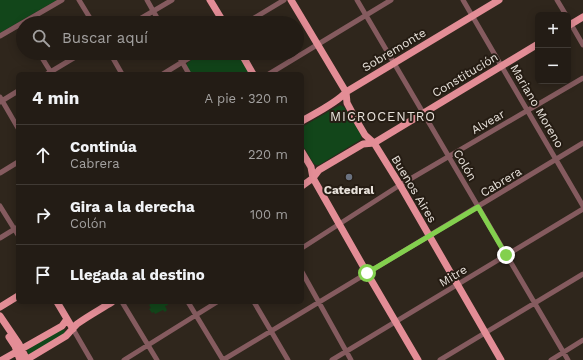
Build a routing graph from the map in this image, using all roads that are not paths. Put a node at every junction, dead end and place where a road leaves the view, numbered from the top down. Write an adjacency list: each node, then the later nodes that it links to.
1 (62, 0): 16 (street)
2 (79, 0): 17 (street)
3 (147, 0): 13 (street)
4 (172, 0): 13 (street)
5 (210, 0): 20 (main road)
6 (284, 0): 21 (street)
7 (291, 0): 22 (main road, Buenos Aires)
8 (357, 0): 15 (street, Colón)
9 (391, 0): 15 (street)
10 (463, 0): 23 (street, Mariano Moreno)
11 (499, 0): 23 (main road, Sobremonte)
12 (557, 0): 14 (street)
13 (153, 11): 18 (street); 19 (street)
14 (564, 12)
15 (366, 15): 30 (street); 41 (street, Colón)
16 (36, 16)
17 (89, 16)
18 (145, 16)
19 (156, 16)
20 (220, 16)
21 (258, 16)
22 (300, 16)
23 (473, 16): 41 (main road, Sobremonte); 42 (street, Mariano Moreno)
24 (583, 17): 26 (main road)
25 (304, 22): 30 (main road, Buenos Aires)
26 (571, 22)
27 (571, 26): 31 (street)
28 (16, 28): 29 (street)
29 (0, 36)
30 (317, 45): 33 (street); 52 (main road, Buenos Aires)
31 (583, 45)
32 (535, 46): 42 (main road, Constitución)
33 (304, 53)
34 (43, 60): 43 (street)
35 (71, 60): 44 (street)
36 (114, 60): 45 (street)
37 (186, 60): 40 (street)
38 (245, 60): 48 (main road)
39 (292, 60): 49 (street)
40 (183, 62): 46 (street); 47 (street)
41 (394, 63): 52 (main road, Sobremonte); 55 (street, Colón)
42 (502, 65): 54 (street, Mariano Moreno); 55 (main road, Constitución)
43 (49, 72)
44 (52, 72)
45 (121, 72)
46 (166, 72)
47 (188, 72)
48 (252, 72)
49 (272, 72)
50 (583, 78): 54 (street, Alvear)
51 (16, 92): 53 (street)
52 (346, 92): 56 (main road, Sobremonte); 58 (main road, Buenos Aires)
53 (1, 100): 57 (street)
54 (528, 110): 61 (street, Alvear); 62 (street, Mariano Moreno)
55 (423, 113): 58 (main road, Constitución); 61 (street, Colón)
56 (304, 120)
57 (16, 125)
58 (374, 143): 65 (main road, Constitución); 67 (main road, Buenos Aires)
59 (583, 144): 62 (street, Cabrera)
60 (304, 155): 65 (main road)
61 (449, 157): 67 (street, Alvear); 70 (street, Colón)
62 (556, 160): 69 (street, Mariano Moreno); 70 (street, Cabrera)
63 (16, 163): 64 (street)
64 (0, 173)
65 (313, 178): 66 (main road, Constitución); 72 (main road)
66 (304, 185)
67 (400, 185): 72 (street, Alvear); 74 (main road, Buenos Aires)
68 (0, 206): 73 (street)
69 (583, 206)
70 (478, 207): 74 (street, Cabrera); 77 (street, Colón)
71 (583, 209): 77 (street, Mitre)
72 (340, 224): 76 (street, Alvear); 78 (main road)
73 (16, 228): 75 (street)
74 (430, 236): 78 (street, Cabrera); 81 (main road, Buenos Aires)
75 (0, 238)
76 (304, 247)
77 (506, 255): 81 (street, Mitre); 84 (street, Colón)
78 (367, 273): 83 (street, Cabrera); 95 (main road)
79 (583, 274): 84 (street)
80 (304, 276): 83 (street)
81 (458, 285): 95 (street, Mitre); 99 (main road, Buenos Aires)
82 (16, 297): 91 (main road)
83 (318, 302): 98 (street, Cabrera); 103 (street)
84 (534, 303): 99 (street); 104 (street, Colón)
85 (58, 304): 94 (main road)
86 (109, 304): 97 (main road)
87 (123, 304): 101 (street)
88 (189, 304): 92 (street)
89 (214, 304): 92 (street)
90 (255, 304): 98 (street)
91 (0, 307)
92 (196, 315): 101 (street); 111 (street)
93 (0, 316): 102 (main road)
94 (67, 319): 97 (main road); 102 (main road)
95 (396, 322): 103 (street, Mitre); 115 (main road)
96 (0, 324): 102 (main road)
97 (73, 329): 107 (main road); 108 (street)
98 (271, 330): 111 (street, Cabrera); 112 (street)
99 (486, 333): 116 (street); 117 (main road, Buenos Aires)
100 (583, 340): 104 (street)
101 (148, 345): 109 (street); 110 (street)
102 (20, 350): 105 (main road); 106 (main road); 107 (main road)
103 (346, 351): 113 (street, Mitre); 114 (street)
104 (564, 352): 118 (street); 119 (street, Colón)
105 (2, 360)
106 (20, 360)
107 (26, 360)
108 (91, 360)
109 (124, 360)
110 (157, 360)
111 (222, 360)
112 (288, 360)
113 (332, 360)
114 (351, 360)
115 (418, 360)
116 (440, 360)
117 (501, 360)
118 (551, 360)
119 (568, 360)

